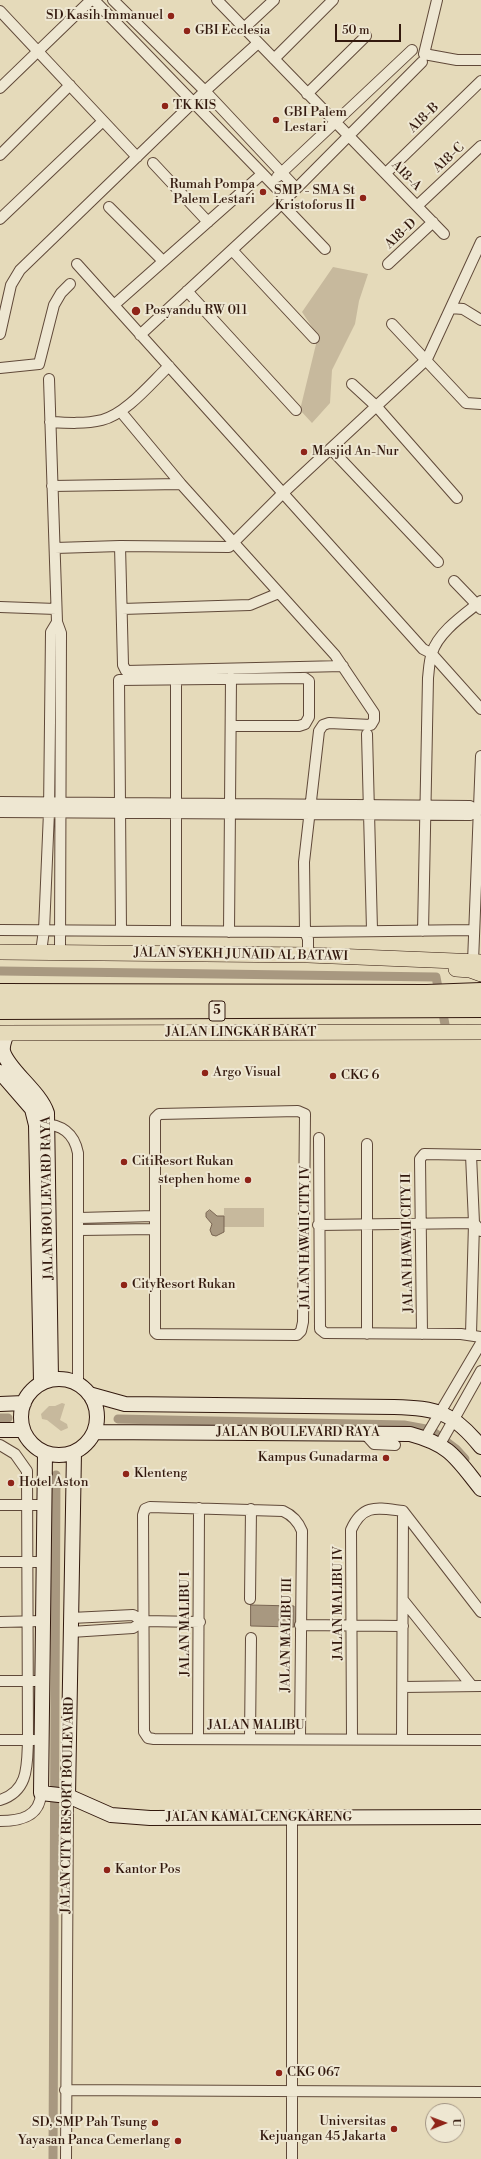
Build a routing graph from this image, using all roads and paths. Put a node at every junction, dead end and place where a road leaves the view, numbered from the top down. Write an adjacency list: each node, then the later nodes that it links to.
1 (93, 0): 12 (street); 21 (street)
2 (113, 0): 19 (street)
3 (217, 0): 8 (street, A18-A)
4 (274, 0): 8 (street)
5 (333, 0): 13 (street)
6 (437, 0): 14 (street)
7 (1, 14): 12 (street)
8 (244, 28): 10 (street, A18-A)
9 (366, 36): 20 (street)
10 (258, 43): 13 (street, A18-A); 19 (street)
11 (412, 50): 23 (street)
12 (38, 52): 17 (street); 18 (street)
13 (274, 59): 20 (street, A18-A)
14 (481, 60)
15 (422, 62): 24 (street)
16 (481, 81): 30 (street, A18-B)
17 (70, 86): 22 (street); 26 (street)
18 (0, 88)
19 (205, 91): 21 (street); 29 (street)
20 (307, 94): 23 (street, A18-A)
21 (194, 102): 27 (street); 31 (street)
22 (103, 121): 27 (street); 37 (street)
23 (336, 124): 24 (street, A18-A); 29 (street)
24 (349, 137): 30 (street, A18-A); 33 (street)
25 (481, 146): 35 (street, A18-C)
26 (0, 155)
27 (137, 157): 53 (street)
28 (153, 163): 38 (street)
29 (282, 173): 32 (street); 33 (street)
30 (386, 173): 35 (street, A18-A)
31 (262, 174): 32 (street); 38 (street)
32 (271, 183): 34 (street)
33 (296, 188): 34 (street)
34 (283, 201): 42 (street); 43 (street)
35 (417, 206): 39 (street, A18-A)
36 (109, 207): 44 (street)
37 (0, 219)
38 (208, 222): 44 (street)
39 (432, 222): 40 (street, A18-A); 46 (street, A18-D)
40 (444, 234)
41 (480, 247): 50 (street)
42 (325, 249)
43 (232, 250): 48 (street); 55 (street)
44 (163, 261): 49 (street)
45 (77, 264): 49 (street)
46 (388, 264)
47 (70, 284): 58 (street)
48 (188, 291): 54 (street); 63 (street)
49 (114, 305): 54 (street)
50 (451, 308): 51 (street); 56 (street)
51 (481, 320)
52 (392, 324): 56 (street)
53 (0, 334)
54 (140, 335): 57 (street)
55 (314, 338)
56 (427, 359): 61 (street); 62 (street)
57 (169, 366): 64 (street); 69 (street)
58 (0, 368)
59 (49, 380): 65 (street)
60 (352, 384): 62 (street)
61 (481, 404)
62 (377, 408): 66 (street); 70 (street)
63 (296, 410)
64 (121, 412): 65 (street); 67 (street)
65 (50, 422): 68 (street)
66 (331, 449): 69 (street); 74 (street)
67 (181, 484): 68 (street); 71 (street)
68 (52, 486): 73 (street)
69 (284, 492): 71 (street); 82 (street)
70 (457, 498)
71 (234, 541): 72 (street); 76 (street)
72 (120, 546): 73 (street); 80 (street)
73 (55, 548): 79 (street)
74 (438, 562)
75 (454, 581): 77 (street)
76 (279, 593): 80 (street); 83 (street)
77 (480, 604): 82 (street)
78 (0, 607): 79 (street)
79 (56, 609): 81 (street)
80 (122, 609): 83 (street)
81 (57, 622): 84 (street); 85 (street)
82 (432, 653): 88 (street); 99 (street)
83 (344, 666): 97 (street)
84 (50, 678): 85 (street); 93 (street)
85 (61, 678): 93 (street)
86 (231, 678): 87 (street); 89 (street); 89 (street)
87 (176, 680): 94 (street); 95 (street)
88 (481, 709)
89 (231, 726): 96 (street)
90 (367, 734): 98 (street)
91 (481, 756): 100 (street)
92 (0, 802): 93 (street)
93 (54, 807): 94 (street); 101 (street); 103 (street); 104 (street)
94 (120, 807): 95 (street); 107 (street)
95 (175, 808): 96 (street); 108 (street)
96 (231, 808): 97 (street); 110 (street)
97 (310, 809): 98 (street); 111 (street)
98 (369, 810): 99 (street); 105 (street)
99 (425, 810): 100 (street); 109 (street)
100 (480, 810): 106 (street)
101 (0, 812)
102 (0, 930): 103 (street)
103 (44, 930): 104 (street); 113 (street)
104 (60, 930): 107 (street); 114 (street)
105 (372, 930): 109 (street); 111 (street)
106 (474, 930): 109 (street); 116 (street)
107 (121, 931): 108 (street)
108 (176, 931): 110 (street)
109 (423, 931)
110 (229, 932): 111 (street)
111 (305, 932): 115 (street)
112 (0, 952): 113 (main road, JALAN SYEKH JUNAID AL BATAWI)
113 (41, 952): 114 (main road, JALAN SYEKH JUNAID AL BATAWI)
114 (60, 952): 115 (main road, JALAN SYEKH JUNAID AL BATAWI)
115 (305, 955): 116 (main road, JALAN SYEKH JUNAID AL BATAWI)
116 (478, 966)
117 (481, 992): 119 (highway, 5)
118 (0, 993): 119 (highway, 5)
119 (431, 1002): 120 (highway, 5); 121 (highway, 5)
120 (481, 1008)
121 (0, 1010)
122 (481, 1023): 125 (main road)
123 (481, 1032): 125 (main road, JALAN LINGKAR BARAT)
124 (4, 1033): 125 (main road, JALAN LINGKAR BARAT); 127 (street, JALAN BOULEVARD RAYA)
125 (461, 1033)
126 (0, 1072): 127 (street, JALAN BOULEVARD RAYA)
127 (42, 1124): 132 (street); 147 (street, JALAN BOULEVARD RAYA)
128 (318, 1138): 136 (street, JALAN HAWAII CITY IV)
129 (367, 1144): 135 (street)
130 (476, 1155): 133 (street, JALAN HAWAII CITY II); 134 (street)
131 (154, 1216): 132 (street); 137 (street); 137 (street)
132 (80, 1218): 138 (street)
133 (420, 1223): 134 (street); 135 (street); 141 (street, JALAN HAWAII CITY II)
134 (474, 1223): 139 (street); 142 (street)
135 (366, 1224): 136 (street); 140 (street)
136 (318, 1225): 140 (street, JALAN HAWAII CITY IV)
137 (154, 1229): 138 (street)
138 (80, 1230): 149 (street)
139 (481, 1231)
140 (367, 1334): 141 (street)
141 (422, 1334): 142 (street)
142 (471, 1334): 143 (street)
143 (481, 1336)
144 (481, 1343): 146 (street)
145 (481, 1371): 148 (street)
146 (462, 1376): 148 (street); 153 (street)
147 (46, 1381): 149 (street); 151 (street)
148 (474, 1383): 154 (street)
149 (78, 1384): 150 (street)
150 (89, 1394): 153 (street, JALAN BOULEVARD RAYA); 157 (street)
151 (24, 1403): 152 (street); 156 (street)
152 (0, 1404)
153 (439, 1415): 154 (street, JALAN BOULEVARD RAYA); 159 (street)
154 (452, 1422): 160 (street); 163 (street, JALAN BOULEVARD RAYA)
155 (0, 1430): 156 (street)
156 (23, 1430): 165 (street)
157 (94, 1432): 158 (street, JALAN BOULEVARD RAYA); 164 (street)
158 (365, 1434): 159 (street, JALAN BOULEVARD RAYA); 162 (street)
159 (426, 1435): 160 (street, JALAN BOULEVARD RAYA)
160 (441, 1442): 166 (street, JALAN BOULEVARD RAYA)
161 (0, 1445): 168 (street)
162 (395, 1445)
163 (481, 1447)
164 (74, 1452): 165 (street); 185 (street, JALAN CITY RESORT BOULEVARD)
165 (45, 1453): 169 (street, JALAN CITY RESORT BOULEVARD)
166 (481, 1489)
167 (0, 1504): 168 (street)
168 (28, 1505): 169 (street); 175 (street)
169 (45, 1505): 176 (street, JALAN CITY RESORT BOULEVARD)
170 (199, 1508): 171 (street, JALAN MALIBU); 181 (street, JALAN MALIBU); 184 (street, JALAN MALIBU I)
171 (251, 1509): 173 (street, JALAN MALIBU); 177 (street)
172 (403, 1512): 178 (street); 179 (street); 187 (street, JALAN MALIBU IV)
173 (302, 1531): 186 (street, JALAN MALIBU III)
174 (0, 1562): 175 (street)
175 (28, 1562): 176 (street); 183 (street)
176 (44, 1562): 180 (street, JALAN CITY RESORT BOULEVARD)
177 (250, 1599)
178 (403, 1600): 188 (street); 193 (street)
179 (481, 1612)
180 (43, 1621): 183 (street); 192 (street, JALAN CITY RESORT BOULEVARD)
181 (144, 1621): 184 (street); 185 (street); 185 (street); 196 (street, JALAN MALIBU)
182 (0, 1622): 183 (street)
183 (28, 1622): 191 (street)
184 (200, 1622): 196 (street, JALAN MALIBU I)
185 (71, 1625): 203 (street, JALAN CITY RESORT BOULEVARD)
186 (300, 1625): 187 (street); 197 (street, JALAN MALIBU III)
187 (352, 1625): 188 (street); 198 (street, JALAN MALIBU IV)
188 (403, 1626): 194 (street)
189 (251, 1638): 195 (street)
190 (0, 1681): 191 (street)
191 (28, 1681): 192 (street); 201 (street)
192 (43, 1681): 201 (street, JALAN CITY RESORT BOULEVARD)
193 (476, 1686): 194 (street)
194 (403, 1687): 199 (street)
195 (250, 1738): 196 (street, JALAN MALIBU); 197 (street, JALAN MALIBU)
196 (198, 1739)
197 (300, 1739): 198 (street, JALAN MALIBU)
198 (352, 1739): 199 (street, JALAN MALIBU)
199 (402, 1739): 202 (street, JALAN MALIBU)
200 (0, 1740): 201 (street)
201 (35, 1740): 203 (street, JALAN CITY RESORT BOULEVARD); 204 (street)
202 (481, 1740)
203 (55, 1794): 206 (street, JALAN KAMAL CENGKARENG); 207 (street); 208 (street, JALAN CITY RESORT BOULEVARD)
204 (0, 1800)
205 (481, 1817): 206 (street, JALAN KAMAL CENGKARENG)
206 (292, 1818): 209 (street)
207 (0, 1821)
208 (65, 2090): 209 (street); 211 (street, JALAN CITY RESORT BOULEVARD)
209 (291, 2091): 210 (street); 212 (street)
210 (481, 2092)
211 (66, 2159)
212 (292, 2159)

